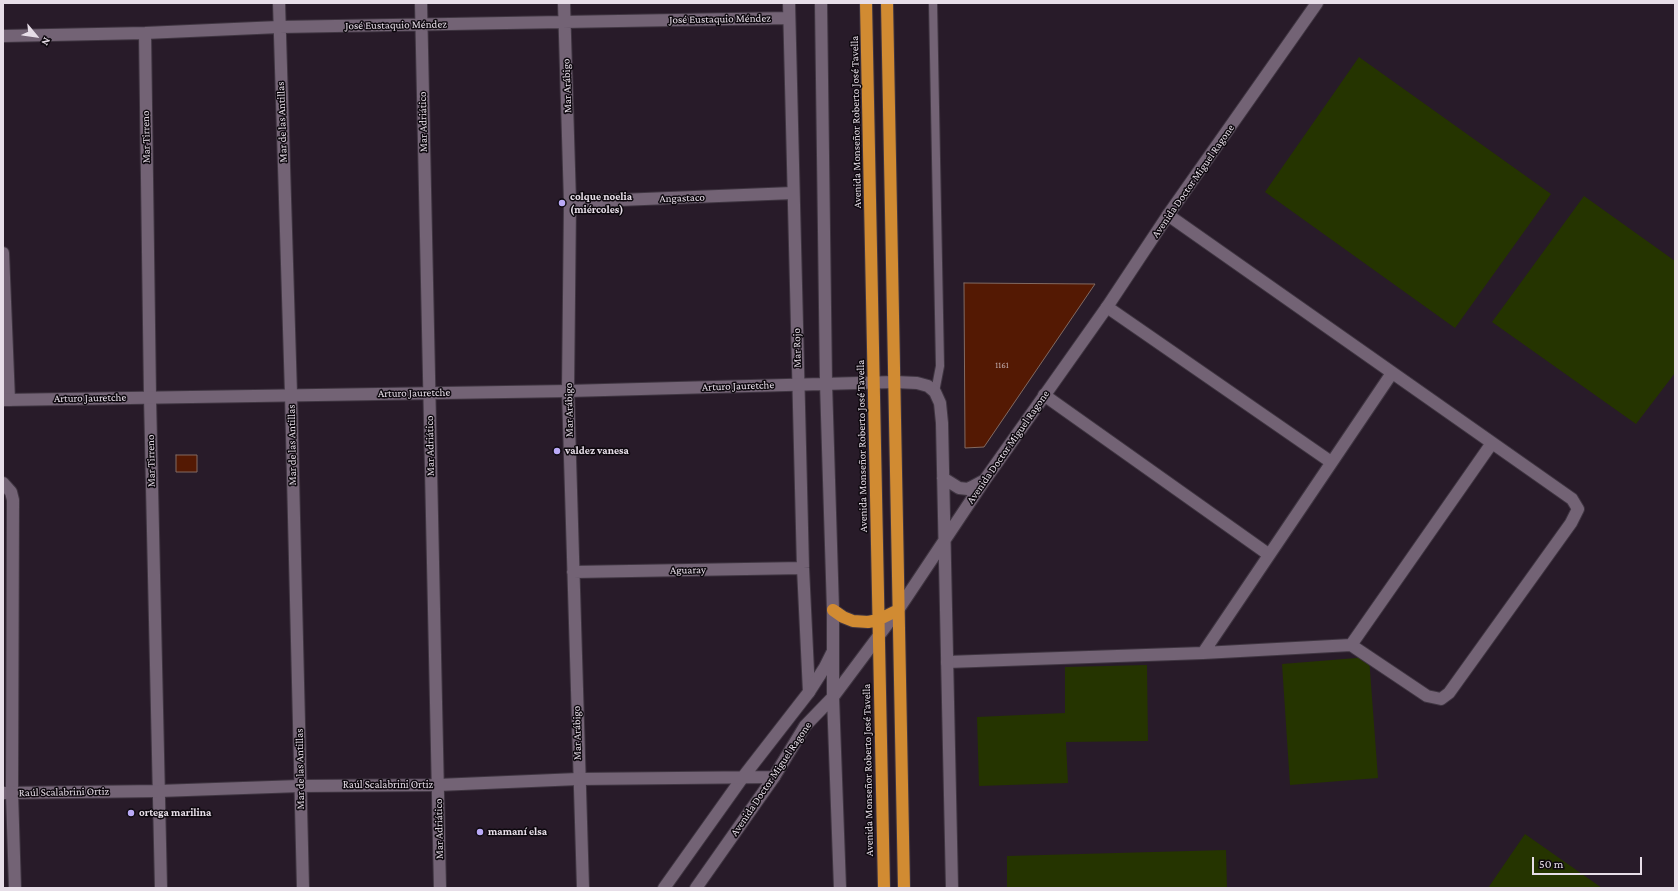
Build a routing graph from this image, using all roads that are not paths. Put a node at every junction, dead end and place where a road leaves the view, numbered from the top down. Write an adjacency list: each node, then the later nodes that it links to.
1 (279, 3): 13 (street, Mar de las Antillas)
2 (421, 3): 12 (street, Mar Adriático)
3 (564, 3): 11 (street, Mar Arábigo)
4 (789, 3): 10 (street, Mar Rojo)
5 (821, 3): 23 (street)
6 (866, 3): 24 (highway, Avenida Monseñor Roberto José Tavella)
7 (887, 3): 22 (highway)
8 (933, 3): 27 (lane)
9 (1317, 3): 18 (street, Avenida Doctor Miguel Ragone)
10 (789, 18): 11 (street, José Eustaquio Méndez); 16 (street, Mar Rojo)
11 (565, 21): 12 (street, José Eustaquio Méndez); 17 (street, Mar Arábigo)
12 (421, 24): 13 (street, José Eustaquio Méndez); 28 (street, Mar Adriático)
13 (279, 27): 14 (street, José Eustaquio Méndez); 29 (street, Mar de las Antillas)
14 (145, 33): 15 (street, José Eustaquio Méndez); 31 (street, Mar Tirreno)
15 (3, 36)
16 (793, 193): 17 (street, Angastaco); 25 (street, Mar Rojo)
17 (570, 202): 26 (street, Mar Arábigo)
18 (1168, 215): 20 (street, Avenida Doctor Miguel Ragone); 21 (street)
19 (3, 253): 32 (street)
20 (1108, 307): 30 (street, Avenida Doctor Miguel Ragone); 34 (street)
21 (1392, 373): 33 (street); 34 (street)
22 (895, 382): 24 (street, Arturo Jauretche); 27 (street, Arturo Jauretche); 43 (highway)
23 (826, 383): 24 (street, Arturo Jauretche); 25 (street, Arturo Jauretche); 42 (street)
24 (874, 383): 44 (highway, Avenida Monseñor Roberto José Tavella)
25 (798, 384): 26 (street, Arturo Jauretche); 40 (street, Mar Rojo)
26 (568, 391): 28 (street, Arturo Jauretche); 41 (street, Mar Arábigo)
27 (935, 392): 35 (street)
28 (429, 393): 29 (street, Arturo Jauretche); 55 (street, Mar Adriático)
29 (291, 394): 31 (street, Arturo Jauretche); 56 (street, Mar de las Antillas)
30 (1044, 395): 36 (street, Avenida Doctor Miguel Ragone); 39 (street)
31 (150, 397): 32 (street, Arturo Jauretche); 57 (street, Mar Tirreno)
32 (6, 400)
33 (1492, 443): 46 (street); 46 (street)
34 (1331, 462): 39 (street)
35 (943, 478): 36 (street); 38 (street)
36 (984, 481): 38 (street, Avenida Doctor Miguel Ragone)
37 (3, 483): 58 (street)
38 (944, 542): 43 (street, Avenida Doctor Miguel Ragone); 49 (street)
39 (1268, 554): 48 (street)
40 (803, 568): 41 (street, Aguaray); 50 (street, Mar Rojo)
41 (573, 572): 54 (street, Mar Arábigo)
42 (833, 610): 44 (highway); 47 (street)
43 (898, 610): 44 (highway); 45 (street, Avenida Doctor Miguel Ragone); 68 (highway)
44 (878, 620): 45 (highway, Avenida Monseñor Roberto José Tavella)
45 (878, 638): 51 (street, Avenida Doctor Miguel Ragone); 67 (highway, Avenida Monseñor Roberto José Tavella)
46 (1351, 645): 48 (street)
47 (832, 652): 50 (street, Avenida Doctor Miguel Ragone); 51 (street)
48 (1203, 653): 49 (street)
49 (947, 662): 69 (street)
50 (809, 692): 52 (street, Avenida Doctor Miguel Ragone)
51 (833, 697): 53 (street, Avenida Doctor Miguel Ragone); 66 (street)
52 (743, 777): 53 (street, Raúl Scalabrini Ortiz); 54 (street, Raúl Scalabrini Ortiz); 64 (street, Avenida Doctor Miguel Ragone)
53 (774, 778): 65 (street, Avenida Doctor Miguel Ragone)
54 (578, 779): 55 (street, Raúl Scalabrini Ortiz); 63 (street, Mar Arábigo)
55 (438, 785): 56 (street, Raúl Scalabrini Ortiz); 62 (street, Mar Adriático)
56 (300, 786): 57 (street, Raúl Scalabrini Ortiz); 61 (street, Mar de las Antillas)
57 (158, 791): 58 (street, Raúl Scalabrini Ortiz); 60 (street, Mar Tirreno)
58 (8, 793): 59 (street)
59 (15, 888)
60 (161, 888)
61 (303, 888)
62 (440, 888)
63 (583, 888)
64 (664, 888)
65 (696, 888)
66 (840, 888)
67 (884, 888)
68 (904, 888)
69 (952, 888)

